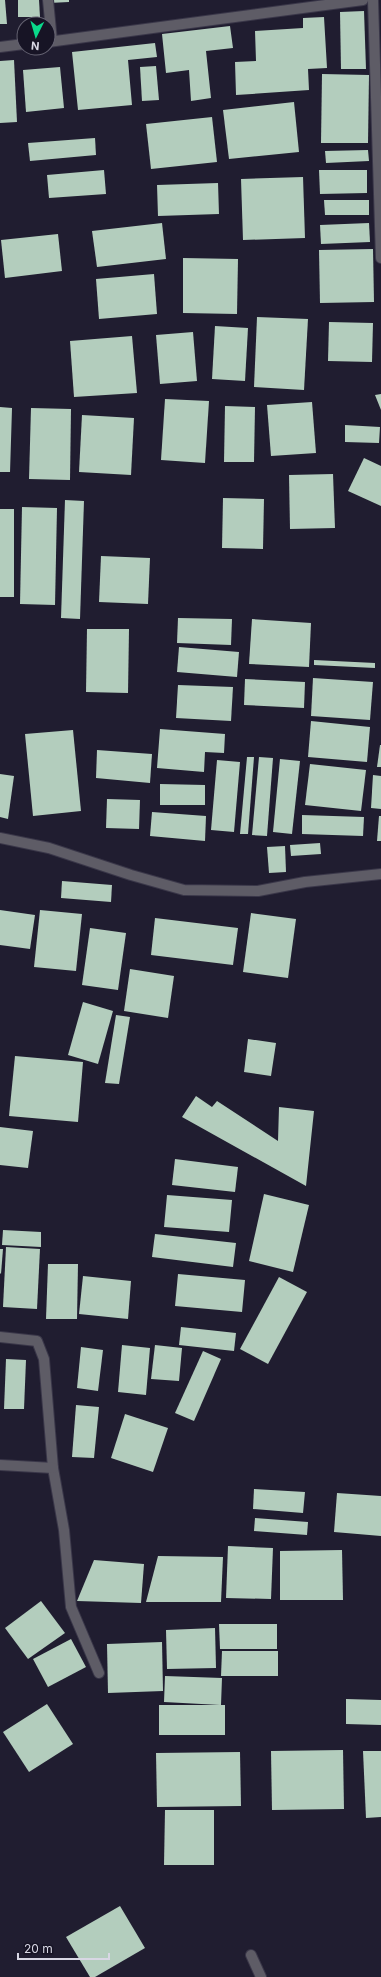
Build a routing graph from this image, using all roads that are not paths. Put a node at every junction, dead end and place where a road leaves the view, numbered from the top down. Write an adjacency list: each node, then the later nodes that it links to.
1 (48, 0): 4 (street)
2 (363, 0): 5 (street)
3 (373, 0): 8 (street)
4 (49, 16)
5 (56, 40)
6 (16, 45): 7 (street)
7 (0, 47)
8 (381, 258)
9 (0, 838): 10 (street)
10 (381, 874)
11 (0, 1337): 13 (street)
12 (0, 1465): 13 (street)
13 (53, 1468): 14 (street)
14 (99, 1673)
15 (251, 1955): 16 (street)
16 (261, 1977)

